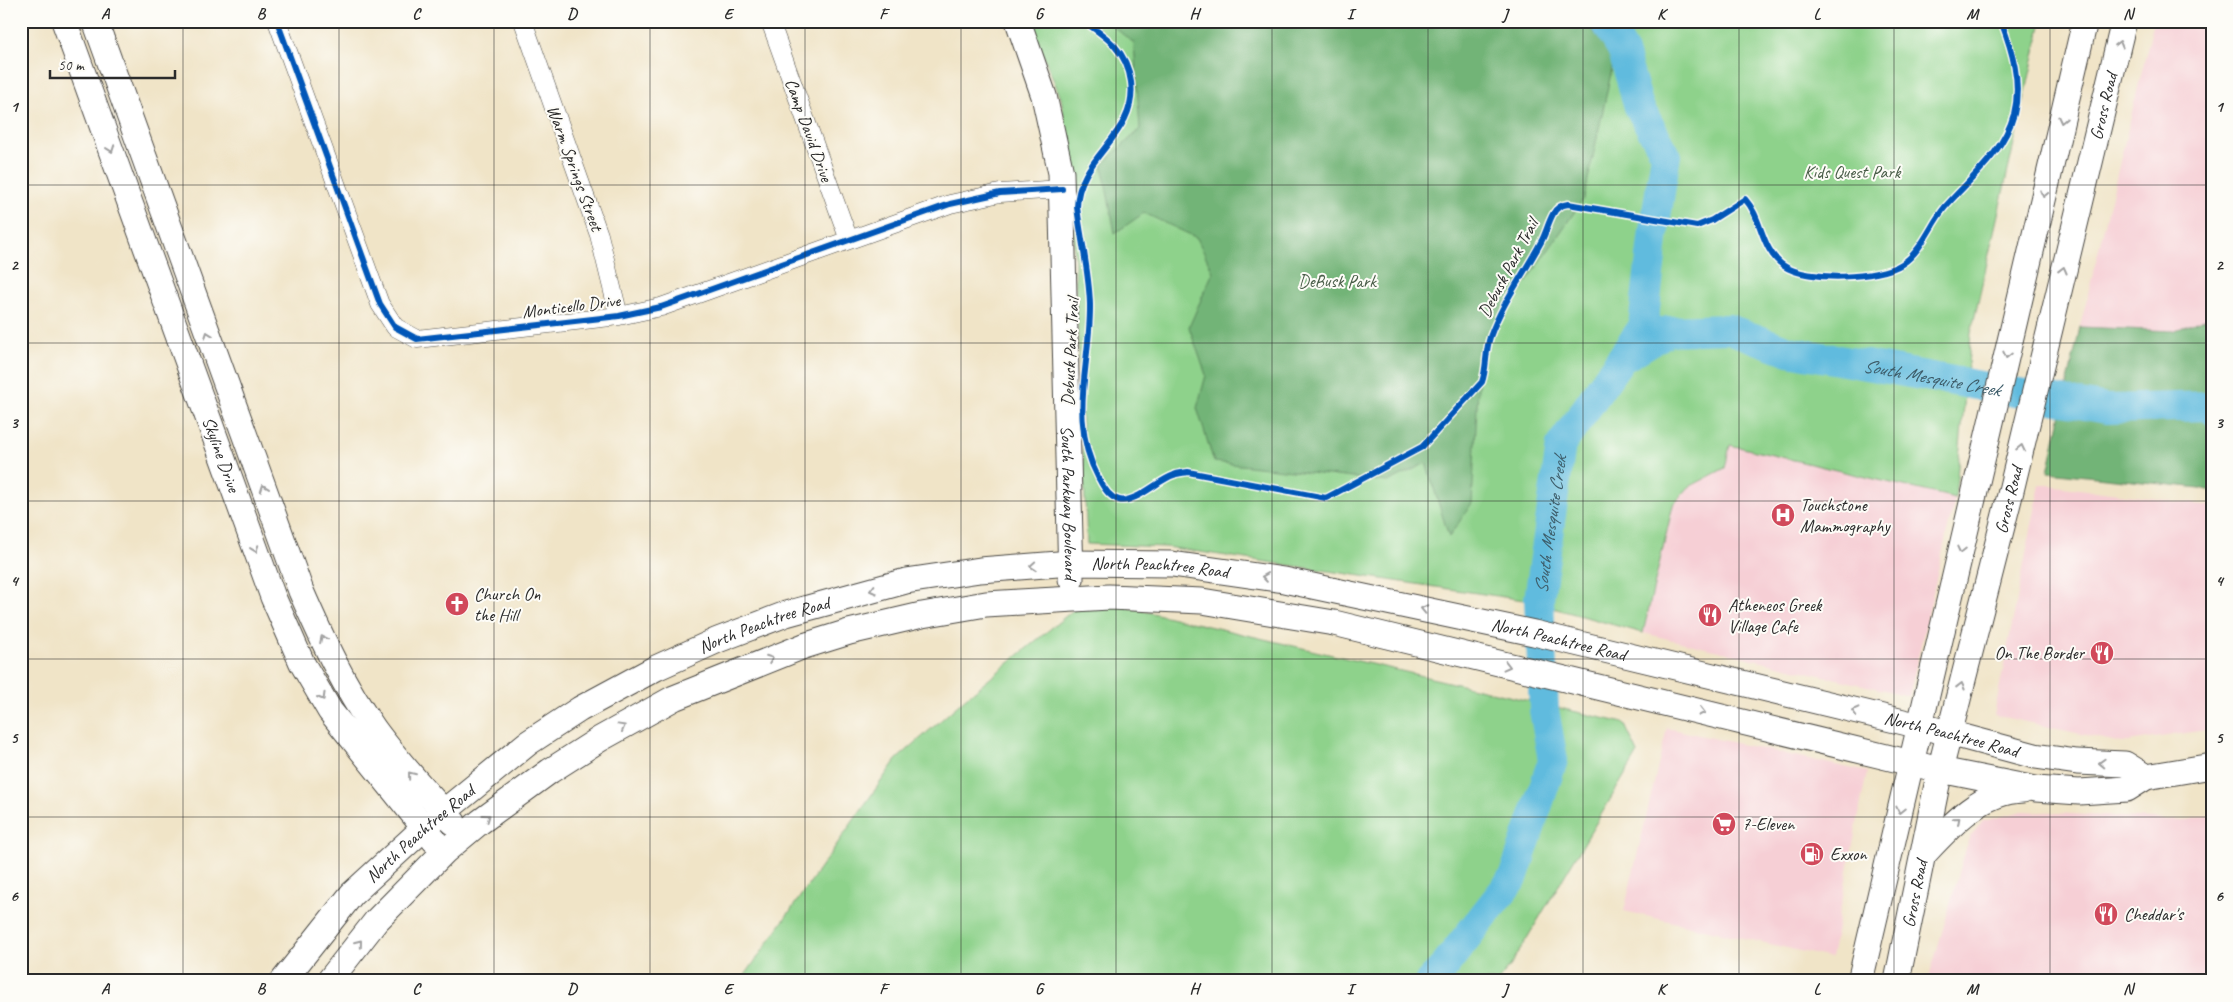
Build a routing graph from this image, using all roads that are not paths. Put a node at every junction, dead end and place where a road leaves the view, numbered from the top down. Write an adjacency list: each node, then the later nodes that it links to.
1 (64, 21): 12 (main road, Skyline Drive)
2 (95, 21): 11 (main road, Skyline Drive)
3 (277, 21): 17 (street, Monticello Drive)
4 (523, 21): 17 (street, Warm Springs Street)
5 (770, 21): 15 (street, Camp David Drive)
6 (1018, 21): 13 (main road, South Parkway Boulevard)
7 (2085, 21): 9 (main road, Gross Road)
8 (2124, 21): 10 (main road, Gross Road, one-way to 8)
9 (2069, 91): 10 (main road); 14 (main road, Gross Road, one-way to 14)
10 (2106, 97): 16 (main road, Gross Road)
11 (126, 107): 12 (main road); 31 (main road, Skyline Drive, one-way to 11)
12 (99, 117): 32 (main road, Skyline Drive, one-way to 32)
13 (1062, 189): 15 (street, Monticello Drive); 20 (main road, South Parkway Boulevard)
14 (2035, 233): 16 (main road); 18 (main road, Gross Road, one-way to 18)
15 (849, 240): 17 (street, Monticello Drive)
16 (2069, 245): 19 (main road, Gross Road, one-way to 16)
17 (619, 316)
18 (1970, 512): 19 (main road); 24 (main road, Gross Road, one-way to 24)
19 (2003, 520): 25 (main road, Gross Road, one-way to 19)
20 (1070, 563): 21 (main road, South Parkway Boulevard); 22 (main road, North Peachtree Road, one-way to 20); 31 (main road, North Peachtree Road, one-way to 31)
21 (1071, 599): 23 (main road, North Peachtree Road, one-way to 23); 33 (main road, North Peachtree Road, one-way to 21)
22 (1686, 670): 23 (main road); 24 (main road, North Peachtree Road, one-way to 22)
23 (1674, 704): 26 (main road, North Peachtree Road, one-way to 26)
24 (1920, 726): 25 (main road, North Peachtree Road); 26 (main road, Gross Road)
25 (1949, 733): 28 (main road, Gross Road); 29 (main road, North Peachtree Road, one-way to 25)
26 (1911, 762): 28 (main road, North Peachtree Road); 38 (main road, Gross Road, one-way to 38)
27 (2212, 766): 29 (main road, North Peachtree Road)
28 (1940, 770): 30 (main road, North Peachtree Road); 35 (main road, Gross Road)
29 (2146, 777): 30 (main road, North Peachtree Road)
30 (2036, 789): 35 (main road, one-way to 30)
31 (443, 811): 32 (main road, North Peachtree Road); 33 (main road, Skyline Drive)
32 (424, 828): 34 (main road, Skyline Drive); 36 (main road, North Peachtree Road)
33 (464, 835): 34 (main road, North Peachtree Road)
34 (444, 852): 37 (main road, North Peachtree Road, one-way to 34)
35 (1923, 855): 39 (main road, Gross Road)
36 (283, 981)
37 (329, 981)
38 (1860, 981)
39 (1897, 981)

